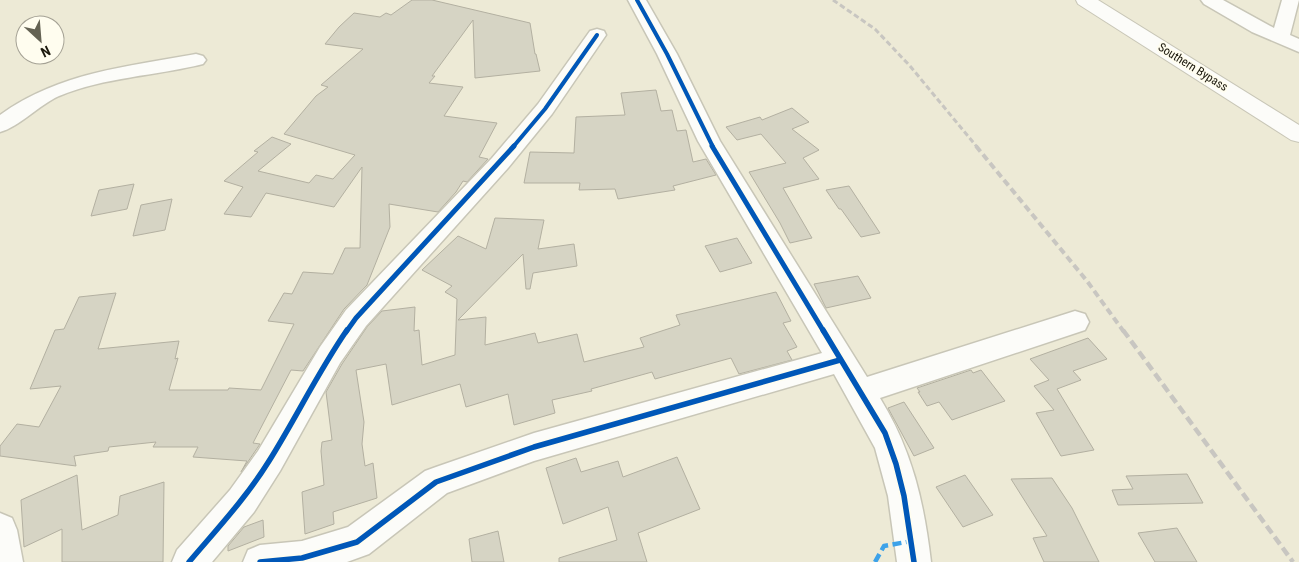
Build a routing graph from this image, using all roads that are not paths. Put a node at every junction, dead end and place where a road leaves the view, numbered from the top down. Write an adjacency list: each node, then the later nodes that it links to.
1 (637, 0): 14 (street)
2 (1085, 0): 12 (highway, Southern Bypass)
3 (1108, 0): 10 (highway, Southern Bypass)
4 (1210, 0): 7 (street)
5 (1292, 10): 7 (street)
6 (597, 35): 18 (street)
7 (1280, 38): 8 (street)
8 (1299, 46)
9 (196, 60): 11 (street)
10 (1299, 117)
11 (0, 125)
12 (1299, 135)
13 (1075, 322): 15 (street)
14 (840, 360): 15 (street); 19 (street)
15 (859, 392): 20 (street)
16 (0, 530): 17 (street)
17 (6, 562)
18 (189, 562)
19 (260, 562)
20 (914, 562)

